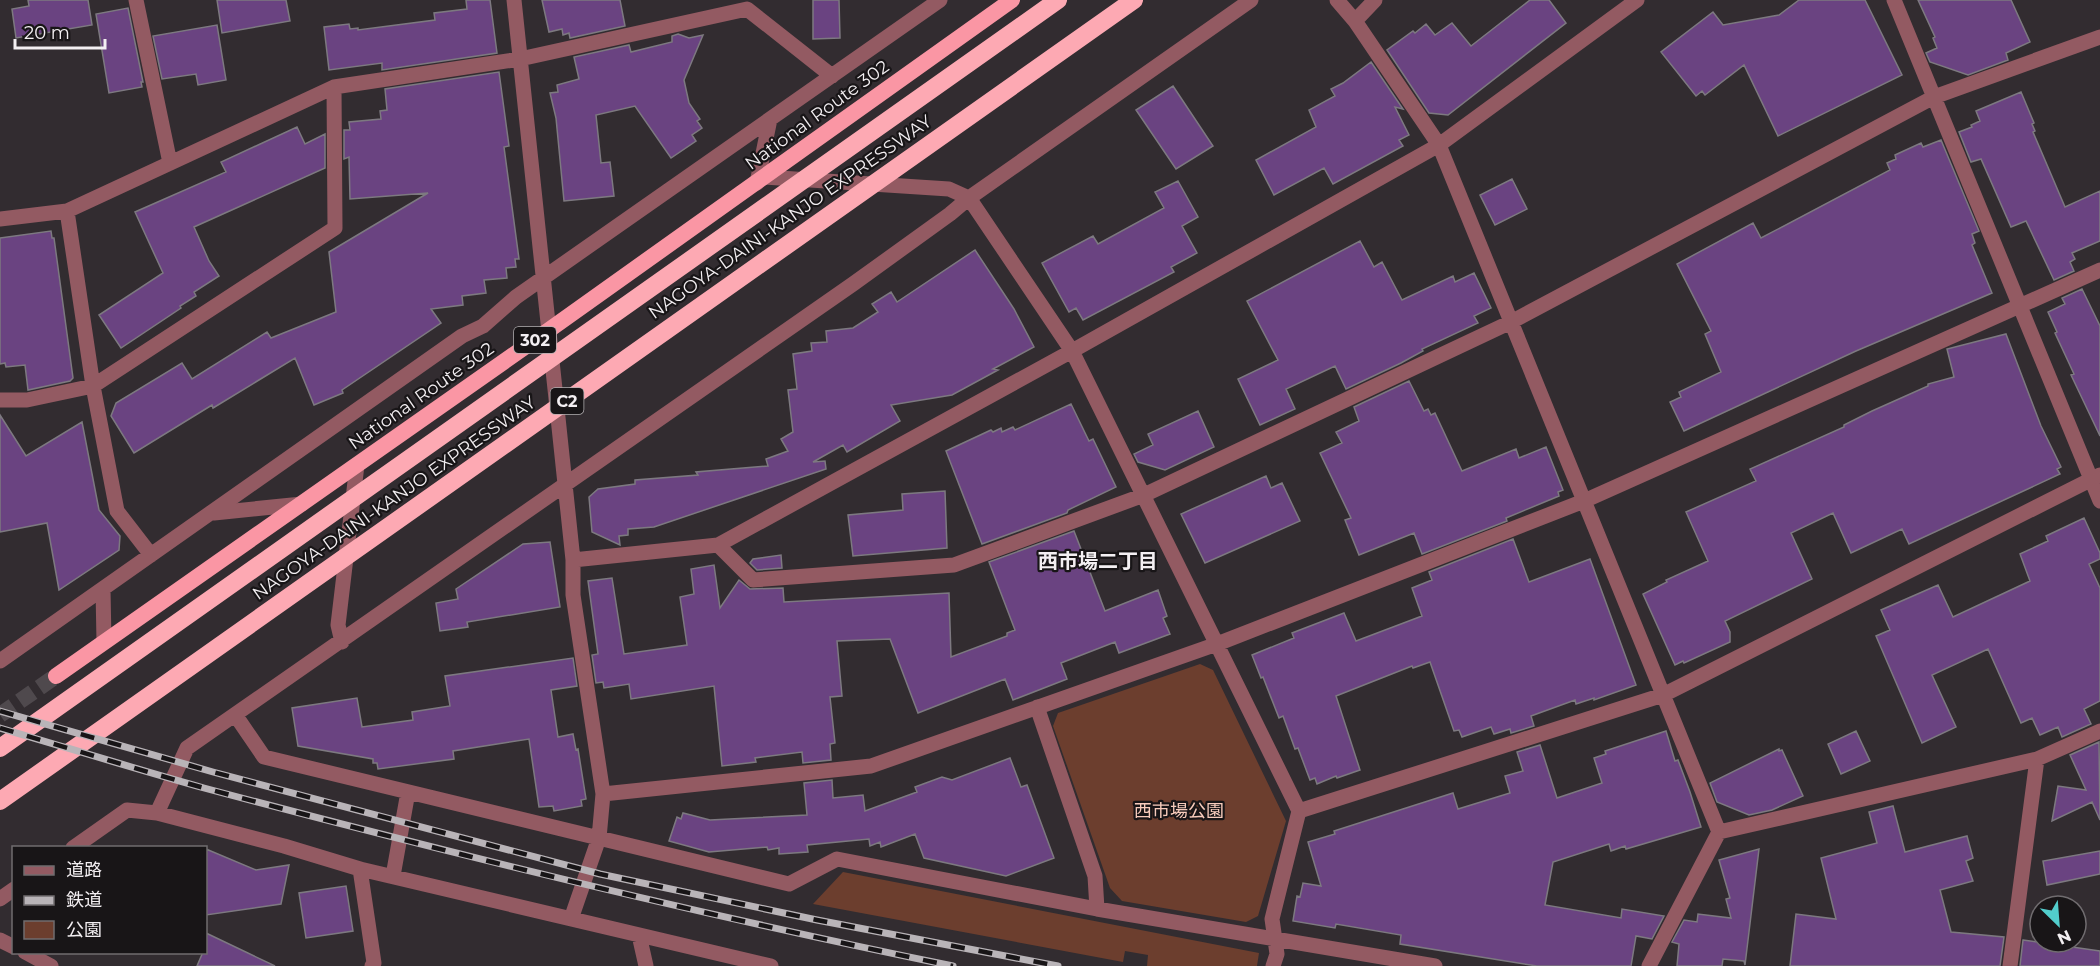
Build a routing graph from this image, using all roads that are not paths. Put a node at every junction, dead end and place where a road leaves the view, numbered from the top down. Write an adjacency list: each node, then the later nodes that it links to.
1 (136, 0): 20 (street)
2 (514, 0): 14 (street)
3 (940, 0): 15 (street)
4 (1012, 0): 21 (highway, National Route 302 / 302)
5 (1058, 0): 54 (highway, NAGOYA-DAINI-KANJO EXPRESSWAY / C2)
6 (1134, 0): 58 (highway, NAGOYA-DAINI-KANJO EXPRESSWAY / C2)
7 (1251, 0): 22 (street)
8 (1338, 0): 12 (street)
9 (1375, 0): 12 (street)
10 (1637, 0): 19 (street)
11 (1894, 0): 17 (street)
12 (1355, 21): 19 (street)
13 (2100, 37): 17 (street)
14 (520, 59): 15 (street); 16 (street); 26 (street)
15 (832, 76): 18 (street)
16 (334, 87): 20 (street); 31 (street)
17 (1934, 97): 27 (street); 28 (street)
18 (770, 119): 21 (street); 26 (street)
19 (1439, 145): 28 (street); 30 (street)
20 (170, 163): 23 (street)
21 (761, 180): 22 (street); 29 (highway, National Route 302 / 302)
22 (969, 198): 30 (street); 35 (street)
23 (67, 211): 24 (street); 31 (street)
24 (0, 219)
25 (2100, 270): 27 (street)
26 (544, 277): 29 (street); 40 (street)
27 (2019, 306): 34 (street); 37 (street)
28 (1511, 322): 36 (street); 37 (street)
29 (549, 330): 33 (highway, National Route 302 / 302); 35 (street)
30 (1072, 351): 36 (street); 41 (street)
31 (93, 386): 32 (street); 42 (street)
32 (0, 400)
33 (357, 465): 39 (highway, National Route 302 / 302); 46 (street)
34 (2096, 477): 38 (street); 50 (street)
35 (564, 486): 43 (street); 46 (street)
36 (1144, 495): 41 (street); 47 (street)
37 (1584, 501): 47 (street); 50 (street)
38 (2100, 501)
39 (302, 504): 40 (street); 45 (highway, National Route 302 / 302)
40 (211, 514): 42 (street)
41 (718, 545): 43 (street)
42 (152, 555): 44 (street)
43 (573, 560): 57 (street)
44 (103, 589): 45 (street); 48 (street)
45 (104, 642): 49 (highway, National Route 302 / 302)
46 (342, 642): 52 (street)
47 (1217, 644): 51 (street); 59 (street)
48 (0, 661)
49 (56, 676)
50 (1663, 695): 59 (street); 61 (street)
51 (1036, 706): 57 (street); 66 (street)
52 (236, 716): 56 (street); 60 (street)
53 (2100, 731): 55 (street)
54 (0, 748)
55 (2037, 759): 61 (street); 78 (street)
56 (408, 792): 62 (street); 65 (street)
57 (603, 794): 62 (street)
58 (0, 801)
59 (1299, 812): 69 (street)
60 (157, 813): 63 (street); 64 (street)
61 (1719, 832): 77 (street)
62 (599, 838): 66 (street); 67 (street)
63 (76, 846)
64 (360, 869): 65 (street); 71 (street)
65 (393, 876): 67 (street)
66 (1097, 909): 69 (street)
67 (571, 919): 68 (street)
68 (639, 935): 73 (street); 74 (street)
69 (1275, 940): 75 (street); 76 (street)
70 (28, 954): 72 (street)
71 (375, 965)
72 (51, 966)
73 (646, 966)
74 (771, 966)
75 (1273, 966)
76 (1435, 966)
77 (1649, 966)
78 (2010, 966)

